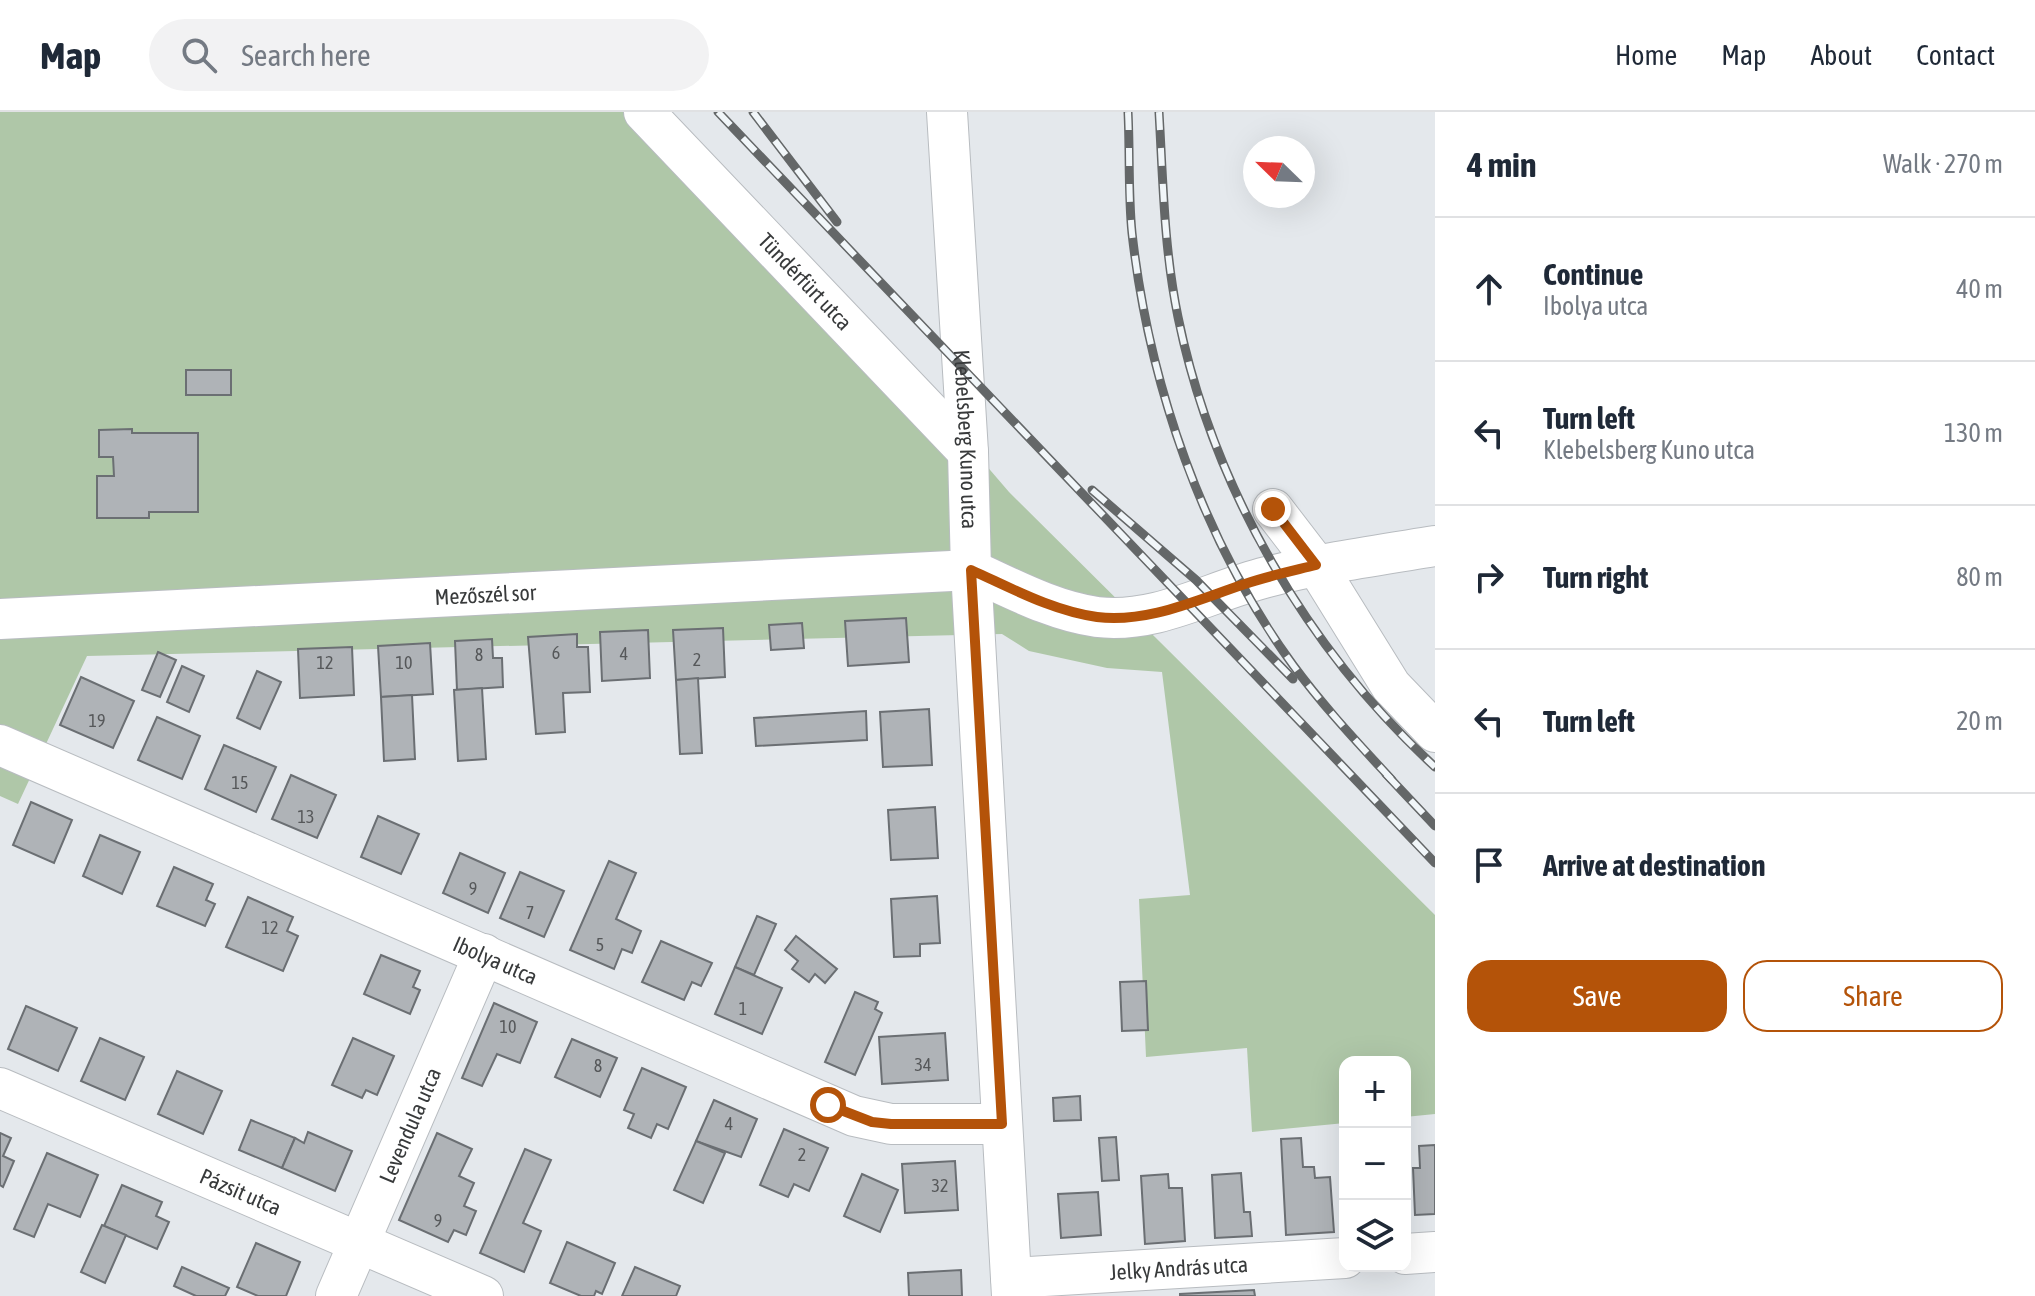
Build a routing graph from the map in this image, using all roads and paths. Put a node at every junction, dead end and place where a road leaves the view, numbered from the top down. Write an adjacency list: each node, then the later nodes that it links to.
1 (644, 112): 3 (street, Tündérfürt utca)
2 (947, 112): 3 (street, Klebelsberg Kuno utca)
3 (968, 452): 7 (street, Klebelsberg Kuno utca)
4 (1273, 509): 6 (street)
5 (1435, 546): 6 (street)
6 (1316, 565): 7 (street); 9 (street)
7 (971, 570): 8 (street, Mezőszél sor); 13 (street, Klebelsberg Kuno utca)
8 (0, 619)
9 (1435, 732)
10 (0, 745): 11 (street, Ibolya utca)
11 (484, 954): 13 (street, Ibolya utca); 14 (street, Levendula utca)
12 (0, 1088): 14 (street, Pázsit utca)
13 (1002, 1124): 18 (street, Klebelsberg Kuno utca)
14 (359, 1243): 19 (street, Levendula utca); 20 (street, Pázsit utca)
15 (1435, 1252): 16 (street)
16 (1411, 1254)
17 (1339, 1259): 18 (street, Jelky András utca)
18 (1011, 1287)
19 (336, 1296)
20 (483, 1296)

